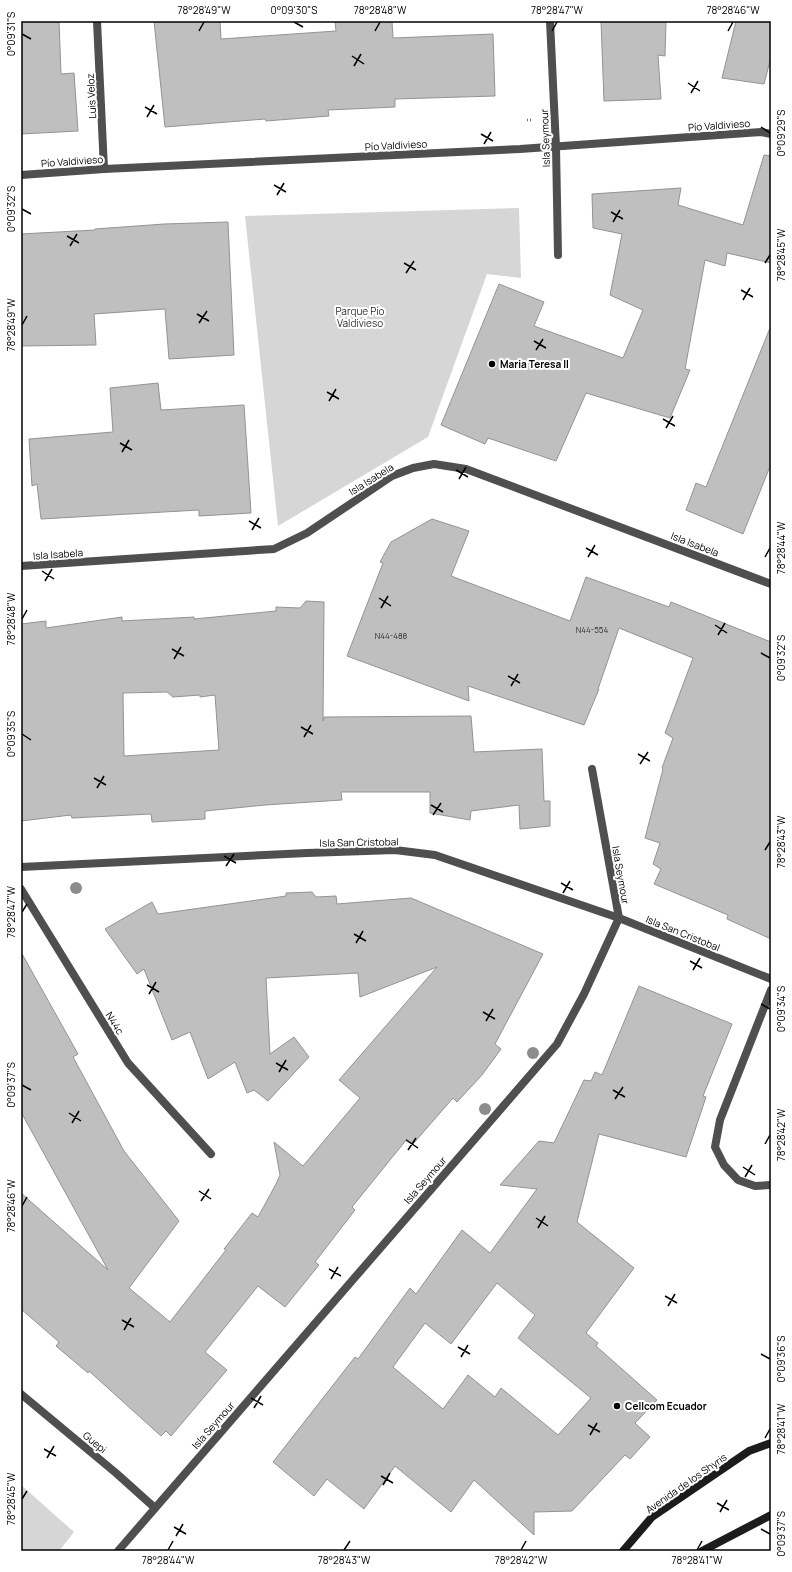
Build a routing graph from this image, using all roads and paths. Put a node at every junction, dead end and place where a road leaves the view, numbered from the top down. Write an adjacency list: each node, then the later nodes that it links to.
1 (97, 21): 7 (street, Luis Veloz)
2 (550, 21): 6 (street, Isla Seymour)
3 (527, 120): 4 (path)
4 (532, 120)
5 (771, 134): 6 (street, Pío Valdivieso)
6 (556, 147): 7 (street, Pío Valdivieso); 9 (street, Isla Seymour)
7 (104, 169): 8 (street, Pío Valdivieso)
8 (21, 175)
9 (558, 255)
10 (21, 566): 11 (street, Isla Isabela)
11 (771, 584)
12 (592, 769): 15 (street, Isla Seymour)
13 (21, 867): 15 (street, Isla San Cristobal)
14 (21, 889): 18 (street, N44c)
15 (619, 918): 16 (street, Isla San Cristobal); 22 (street, Isla Seymour)
16 (771, 979)
17 (771, 990): 19 (street)
18 (210, 1154)
19 (771, 1186)
20 (21, 1394): 22 (street, Guepi)
21 (771, 1443): 25 (main road, Avenida de los Shyris)
22 (155, 1508): 24 (street, Isla Seymour)
23 (771, 1515): 26 (main road)
24 (118, 1551)
25 (623, 1551)
26 (702, 1551)

